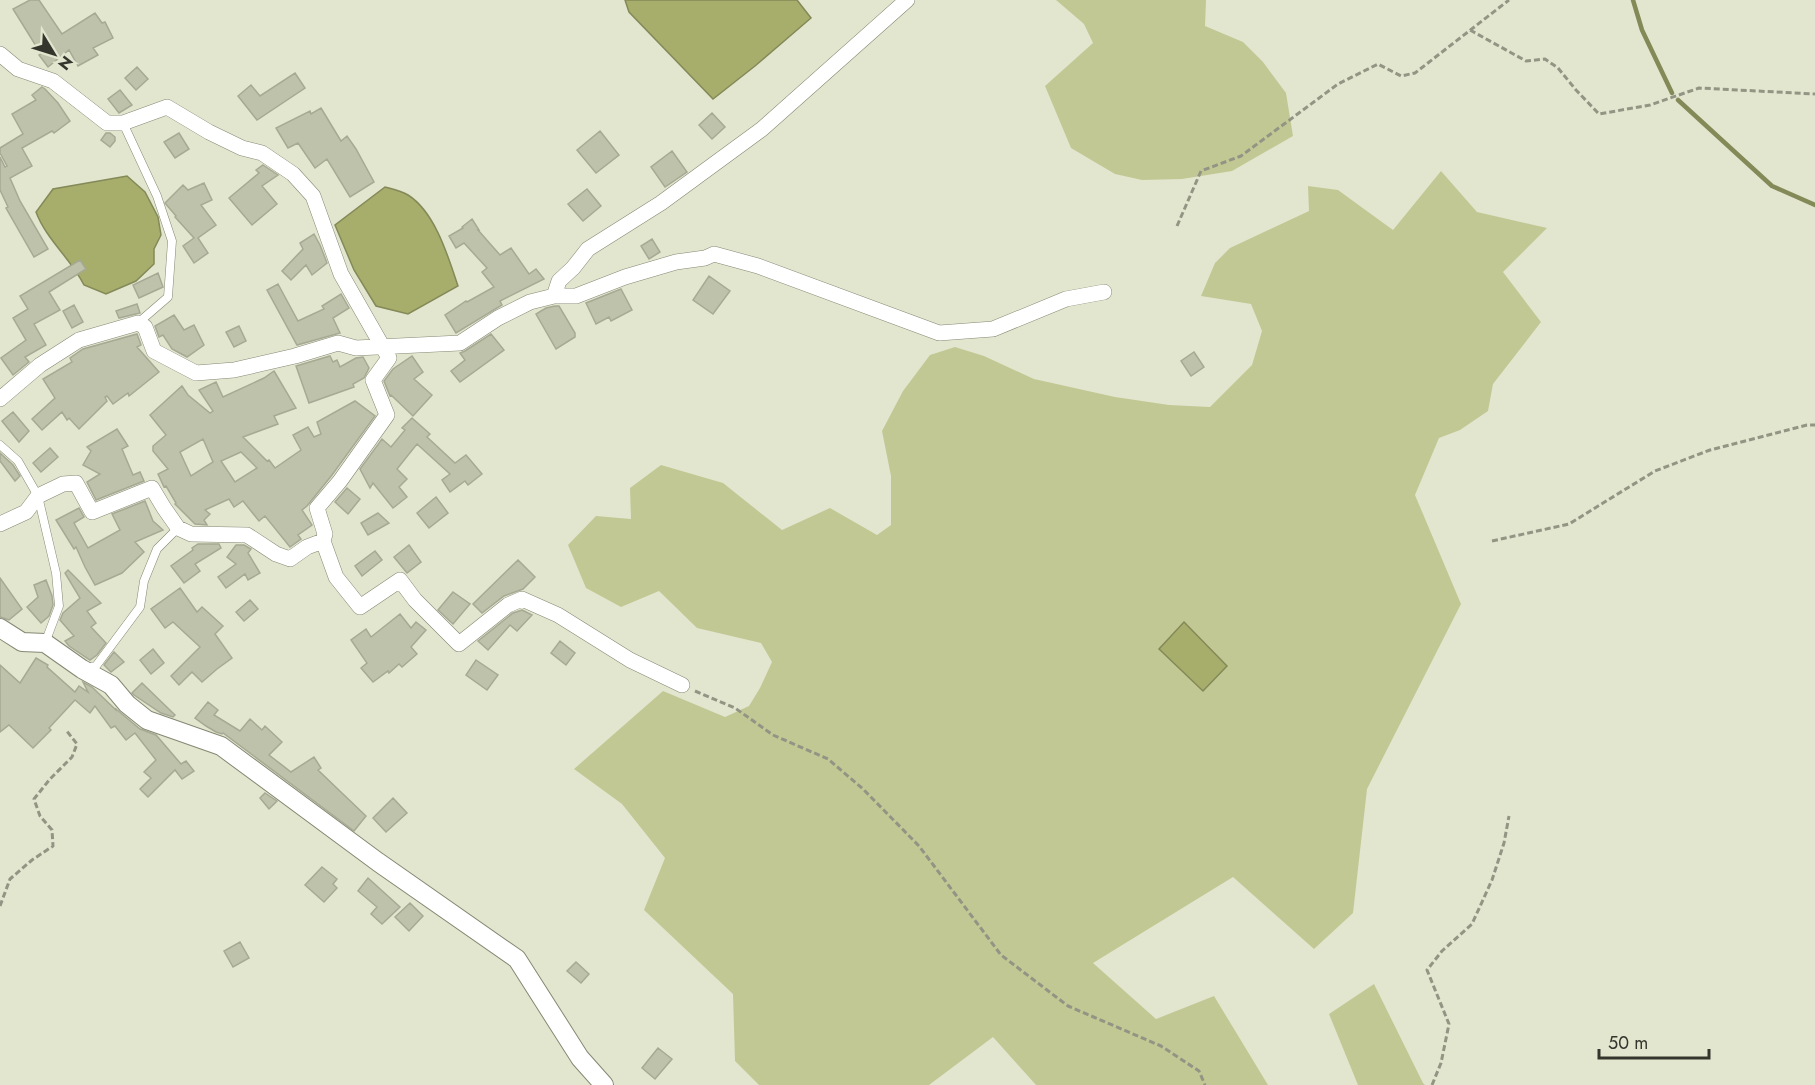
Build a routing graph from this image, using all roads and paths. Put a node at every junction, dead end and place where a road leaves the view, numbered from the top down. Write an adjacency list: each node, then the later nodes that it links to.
1 (907, 0): 9 (street)
2 (1509, 0): 3 (path)
3 (1470, 30): 5 (path); 7 (path)
4 (0, 54): 6 (street)
5 (1815, 94)
6 (123, 123): 10 (lane); 17 (street)
7 (1177, 226)
8 (1104, 292): 9 (street)
9 (554, 296): 10 (street)
10 (138, 323): 11 (street)
11 (0, 399)
12 (1815, 425): 18 (path)
13 (0, 445): 14 (lane)
14 (38, 496): 15 (street); 16 (street); 20 (lane)
15 (0, 524)
16 (178, 528): 17 (street); 21 (lane)
17 (323, 540): 22 (street)
18 (1492, 541)
19 (0, 628): 20 (street)
20 (45, 643): 21 (street)
21 (82, 669): 26 (street)
22 (682, 685): 27 (path)
23 (66, 730): 25 (path)
24 (1509, 816): 28 (path)
25 (0, 906)
26 (604, 1085)
27 (1204, 1085)
28 (1432, 1085)

